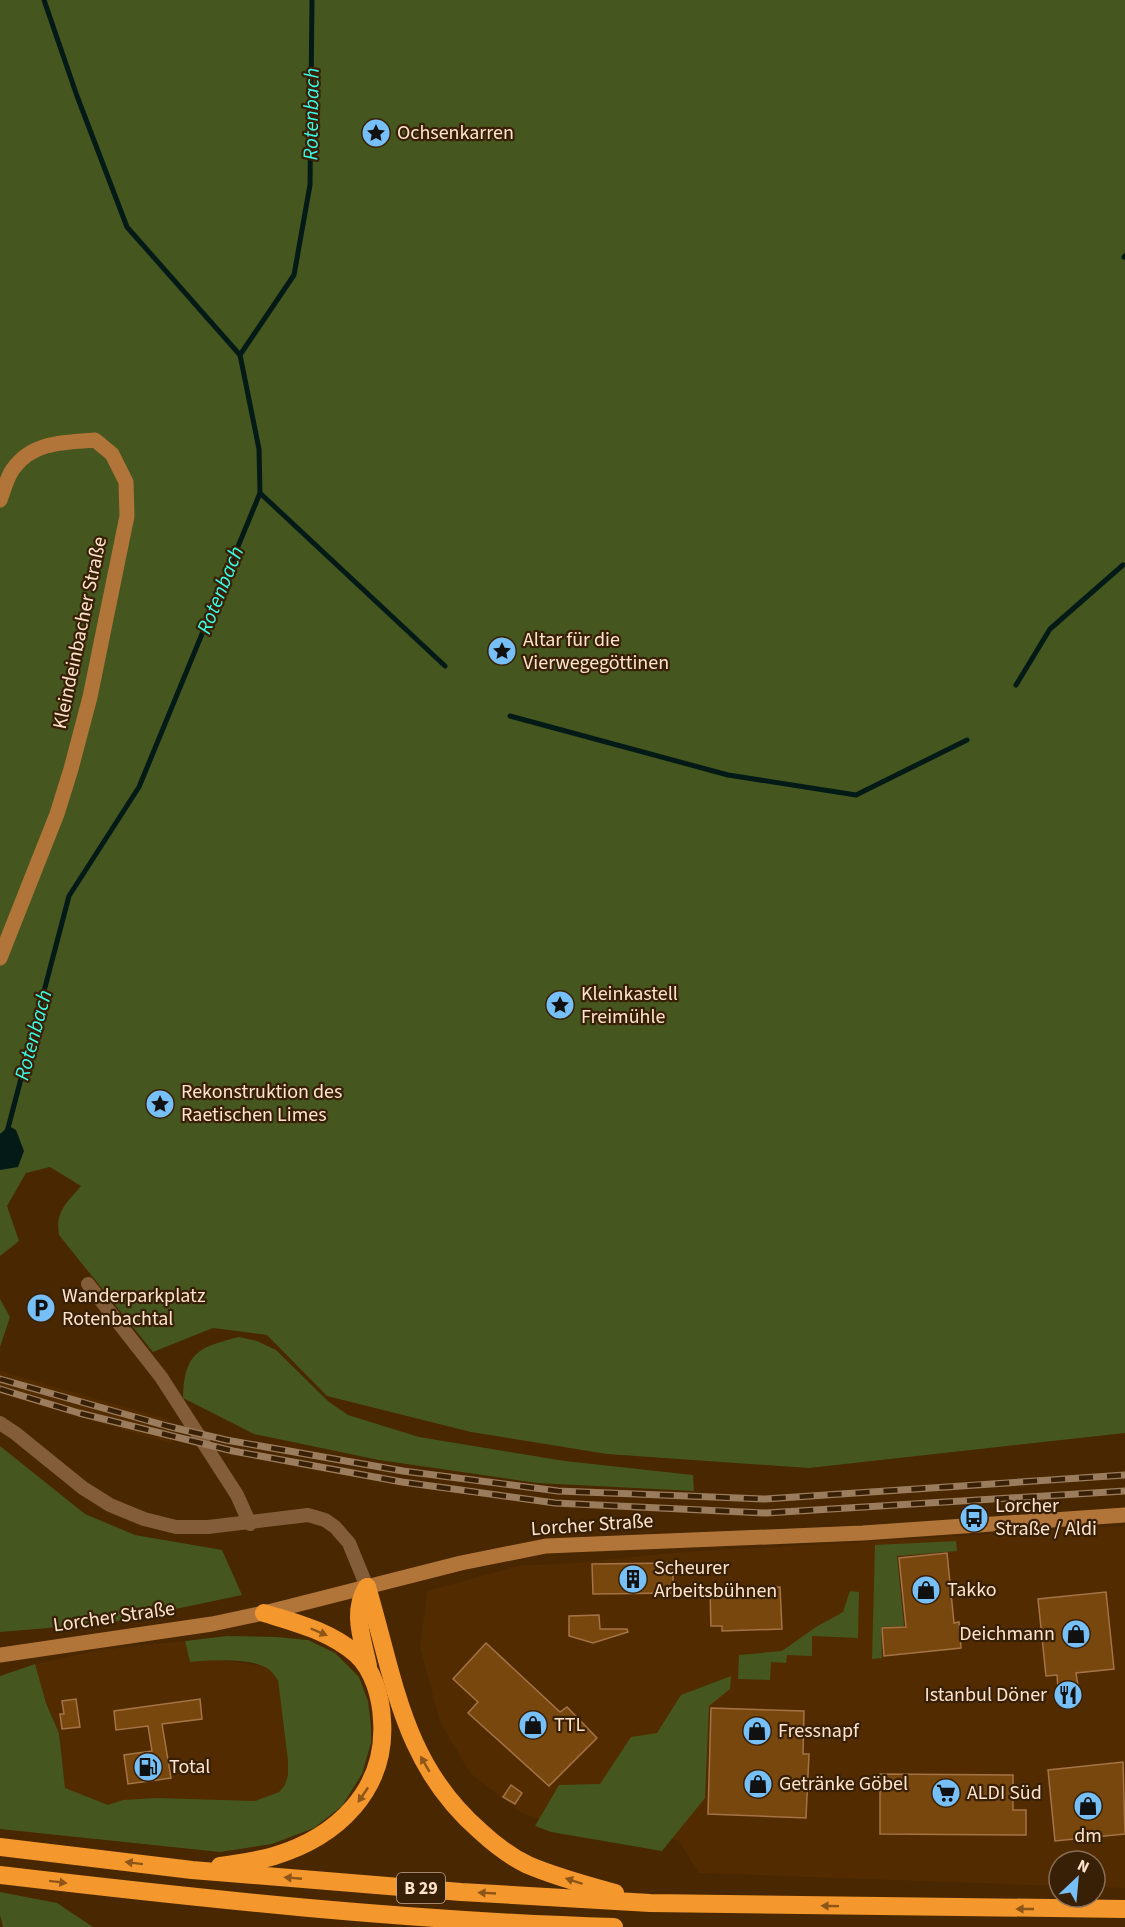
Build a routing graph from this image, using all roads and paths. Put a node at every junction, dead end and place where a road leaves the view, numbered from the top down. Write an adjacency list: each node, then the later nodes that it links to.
1 (0, 500): 2 (street, Kleindeinbacher Straße)
2 (0, 958)
3 (88, 1284): 6 (street)
4 (0, 1424): 6 (street)
5 (1125, 1515): 7 (street, Lorcher Straße)
6 (250, 1524): 7 (street)
7 (367, 1587): 8 (street, Lorcher Straße); 10 (highway); 14 (highway, one-way to 7)
8 (264, 1613): 9 (street, Lorcher Straße); 10 (highway, one-way to 10)
9 (0, 1655)
10 (369, 1671): 12 (highway, one-way to 12)
11 (0, 1847): 12 (highway, B 29, one-way to 11)
12 (192, 1870): 14 (highway, B 29, one-way to 12)
13 (0, 1875): 16 (highway, B 29, one-way to 16)
14 (650, 1903): 15 (highway, B 29, one-way to 14)
15 (1125, 1909)
16 (614, 1927)

